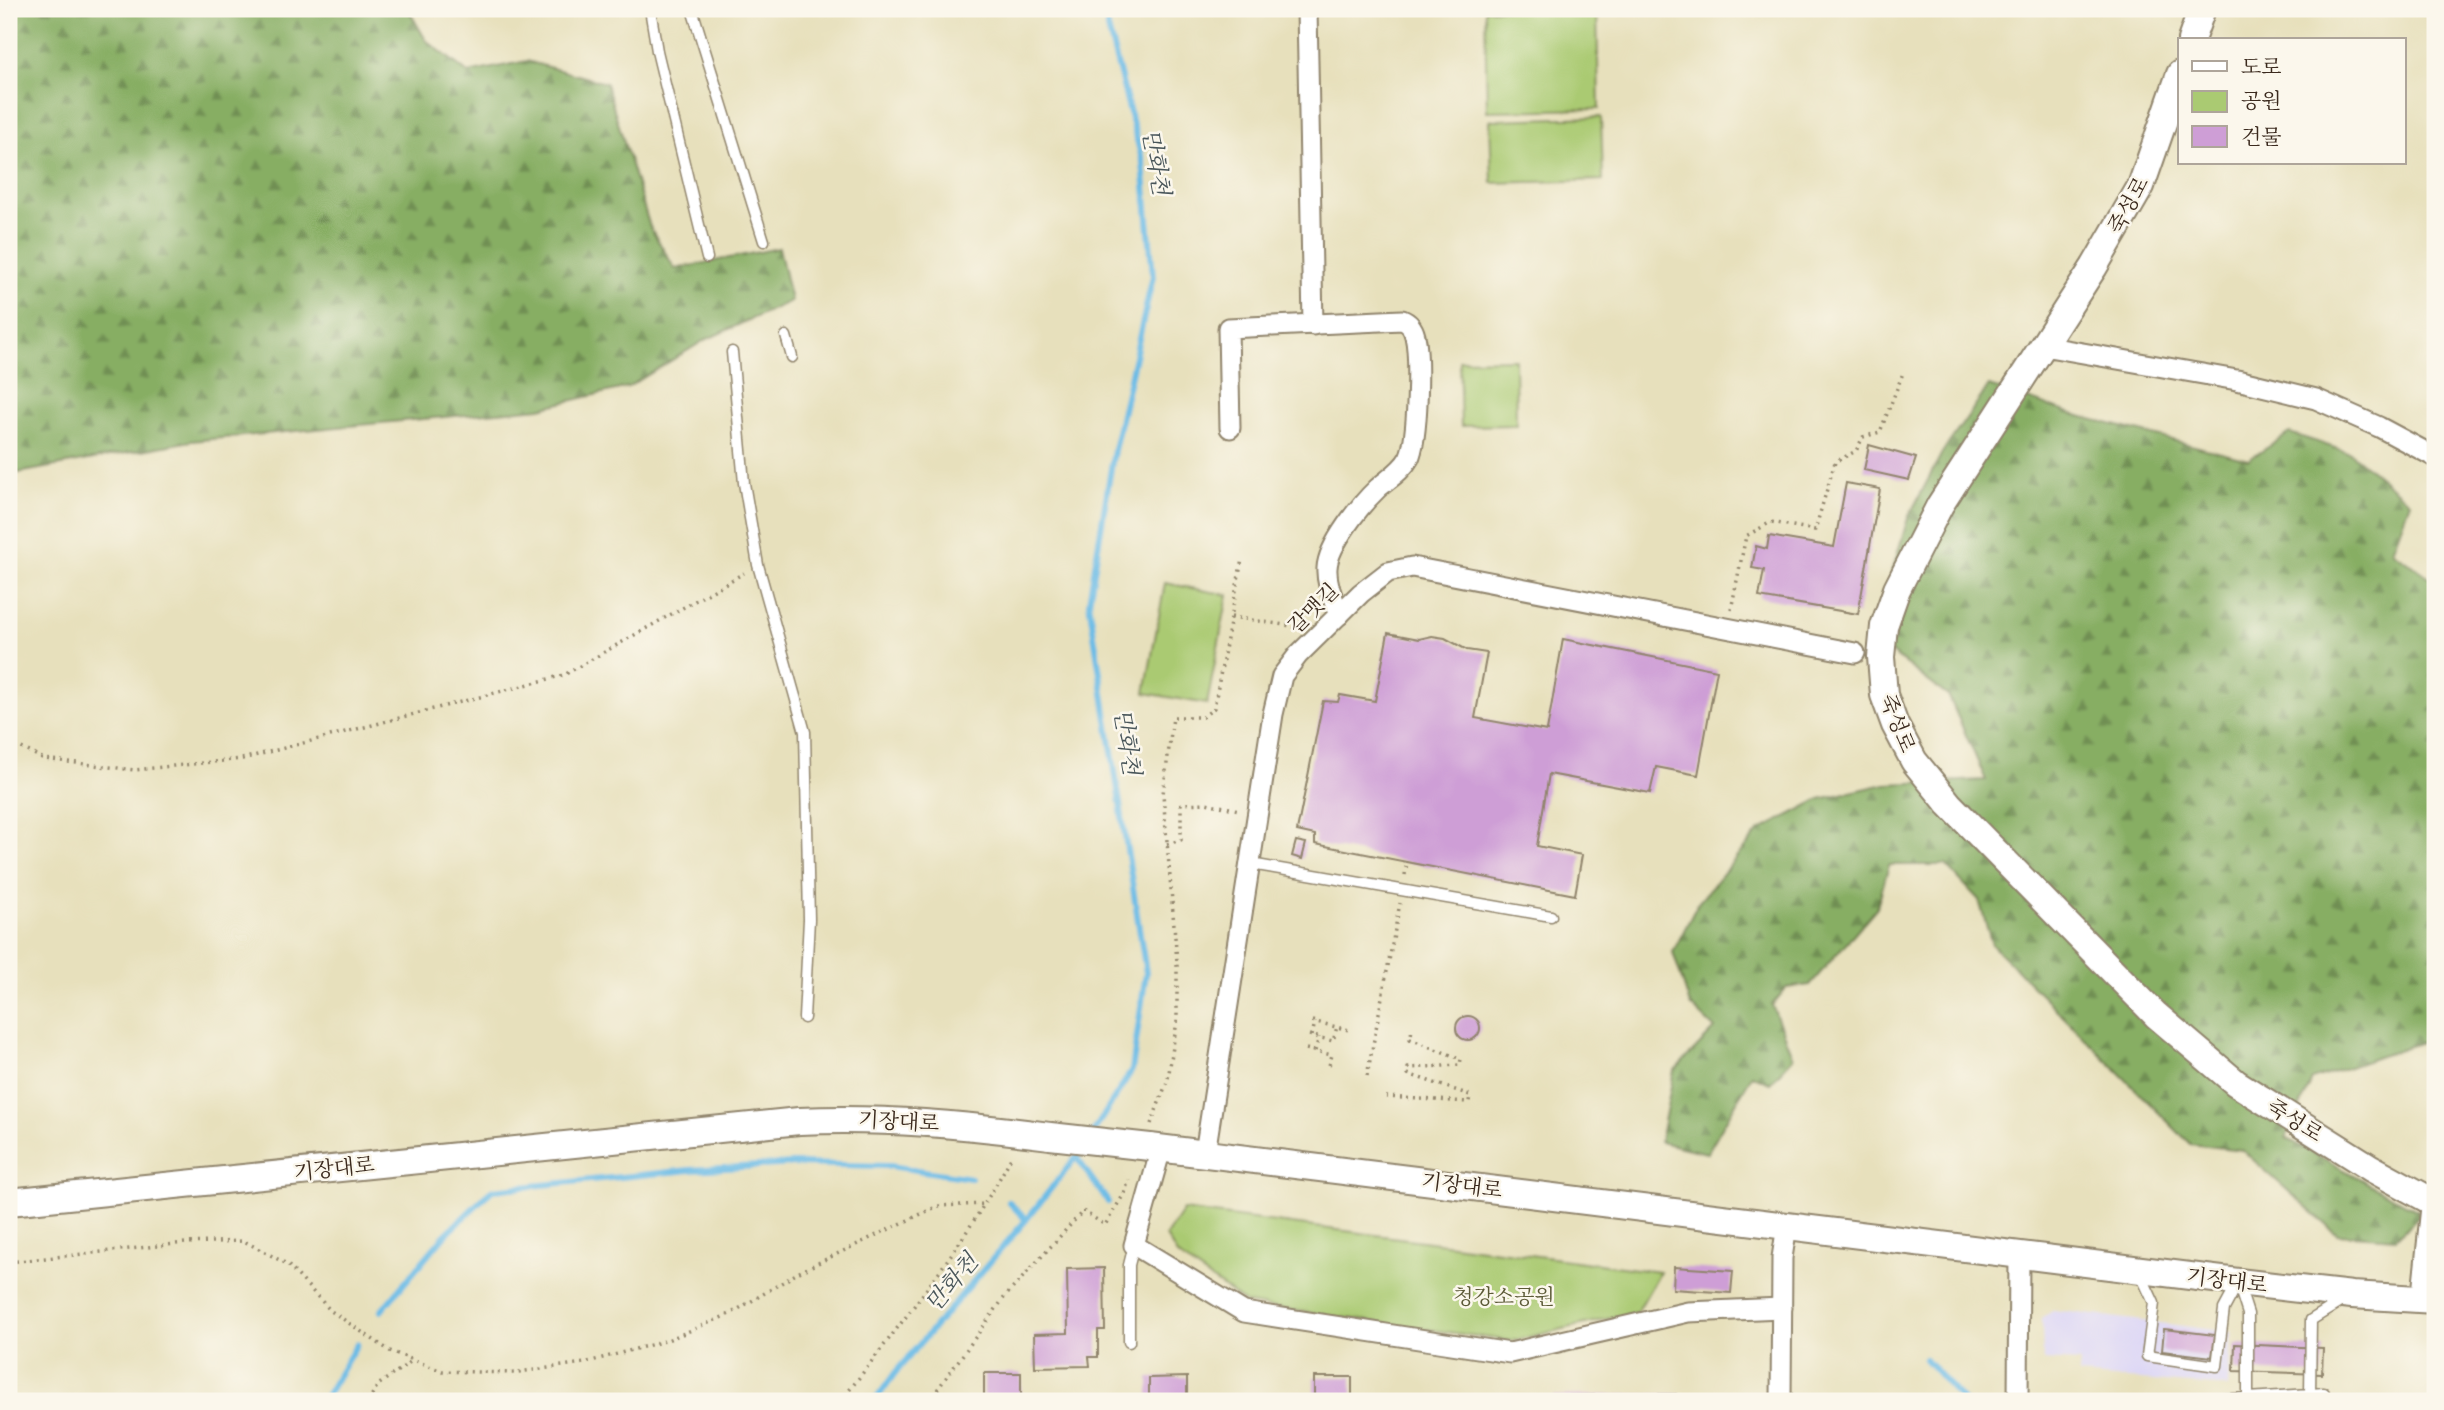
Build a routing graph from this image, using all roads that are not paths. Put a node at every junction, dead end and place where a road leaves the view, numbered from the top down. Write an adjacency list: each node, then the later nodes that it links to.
1 (650, 9): 8 (lane)
2 (692, 9): 7 (lane)
3 (1307, 9): 9 (street)
4 (2202, 9): 5 (main road)
5 (2192, 38)
6 (2178, 80): 11 (main road, 죽성로)
7 (764, 241)
8 (707, 258)
9 (1313, 326): 14 (street); 16 (street)
10 (786, 336): 13 (lane)
11 (2043, 346): 15 (street); 24 (main road, 죽성로)
12 (732, 352): 20 (lane)
13 (792, 358)
14 (1230, 428)
15 (2435, 457)
16 (1339, 615): 17 (street, 갈맷길); 18 (street, 갈맷길)
17 (1855, 653)
18 (1251, 864): 19 (lane); 22 (street, 갈맷길)
19 (1551, 916)
20 (804, 1018)
21 (1153, 1142): 22 (main road, 기장대로); 23 (main road, 기장대로, bridge); 26 (street)
22 (1205, 1153): 25 (main road, 기장대로)
23 (9, 1202)
24 (2435, 1203): 31 (main road)
25 (1787, 1225): 27 (main road, 기장대로); 32 (street)
26 (1134, 1245): 32 (street); 33 (lane)
27 (2019, 1254): 28 (main road, 기장대로); 39 (street)
28 (2138, 1269): 29 (main road, 기장대로); 29 (lane)
29 (2238, 1282): 30 (main road, 기장대로); 36 (lane)
30 (2351, 1295): 31 (main road, 기장대로); 35 (lane)
31 (2430, 1300)
32 (1782, 1308): 38 (street)
33 (1129, 1342)
34 (2324, 1393): 35 (lane)
35 (2310, 1394): 36 (lane)
36 (2248, 1398): 37 (lane)
37 (2216, 1400)
38 (1781, 1401)
39 (2018, 1401)

